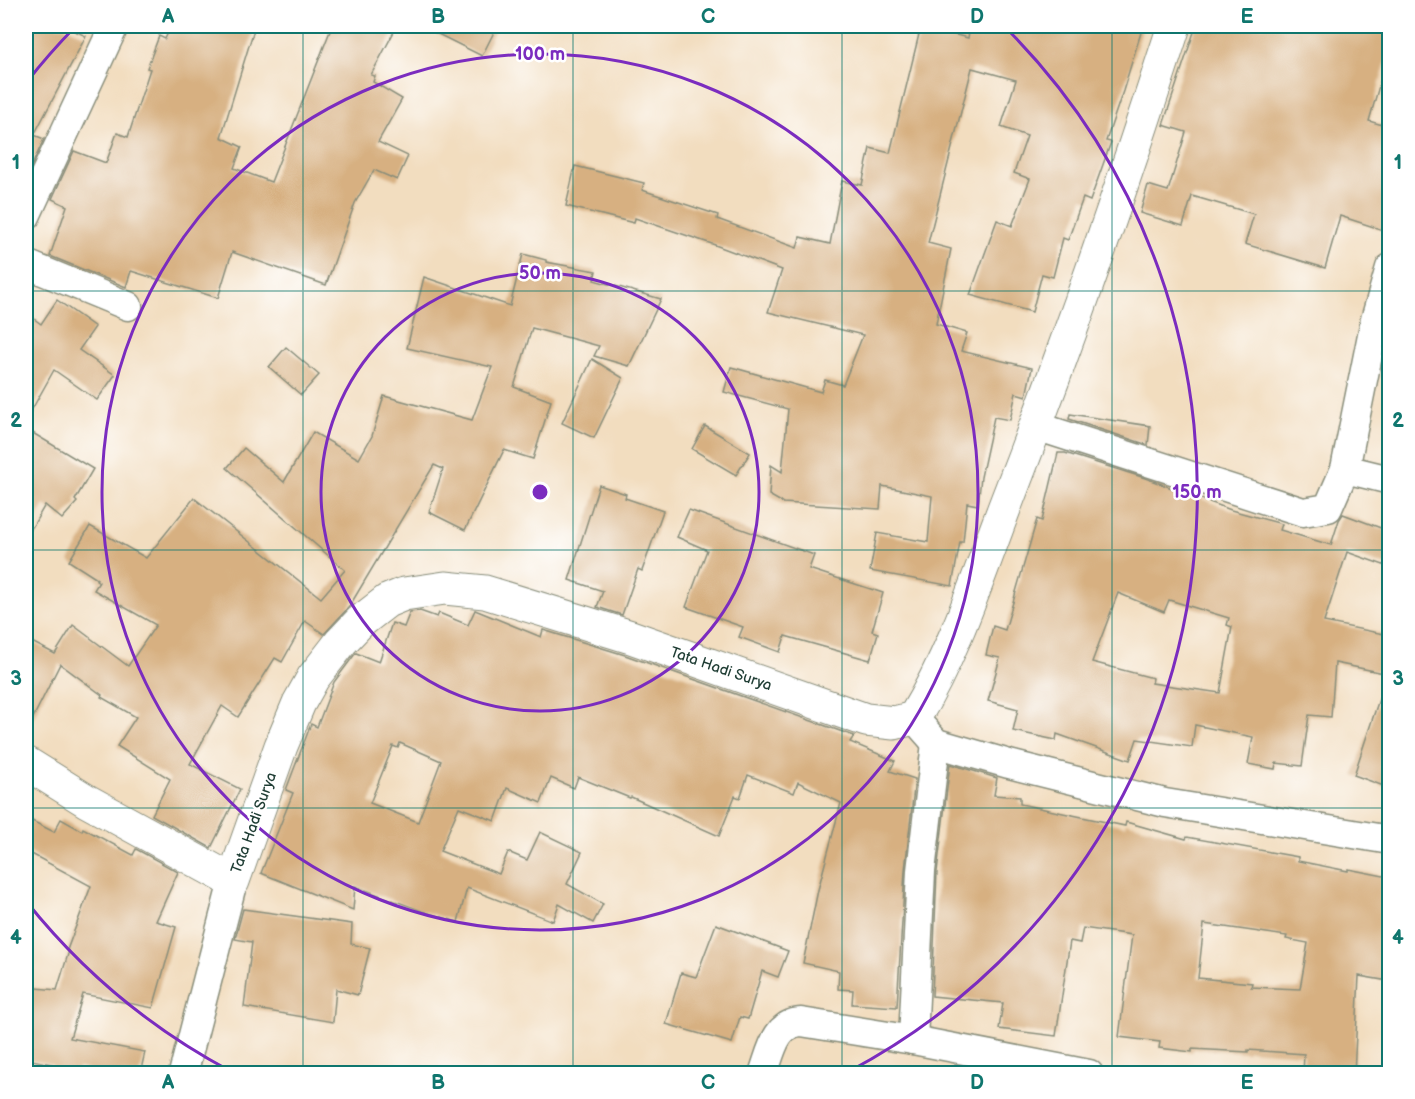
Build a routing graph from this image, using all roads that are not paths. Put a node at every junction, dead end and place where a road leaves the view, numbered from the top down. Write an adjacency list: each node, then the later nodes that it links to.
1 (114, 26): 3 (street)
2 (1174, 26): 7 (street)
3 (26, 216)
4 (26, 264): 6 (street)
5 (1389, 268): 8 (street)
6 (128, 306)
7 (1036, 426): 8 (street); 10 (street)
8 (1345, 469): 9 (street)
9 (1389, 480)
10 (914, 718): 11 (street); 14 (street, Tata Hadi Surya)
11 (936, 743): 13 (street); 15 (street)
12 (26, 763): 14 (street, Tata Hadi Surya)
13 (1389, 840)
14 (233, 881): 16 (street)
15 (913, 1040): 17 (street); 18 (street)
16 (183, 1074)
17 (763, 1074)
18 (1089, 1074)

